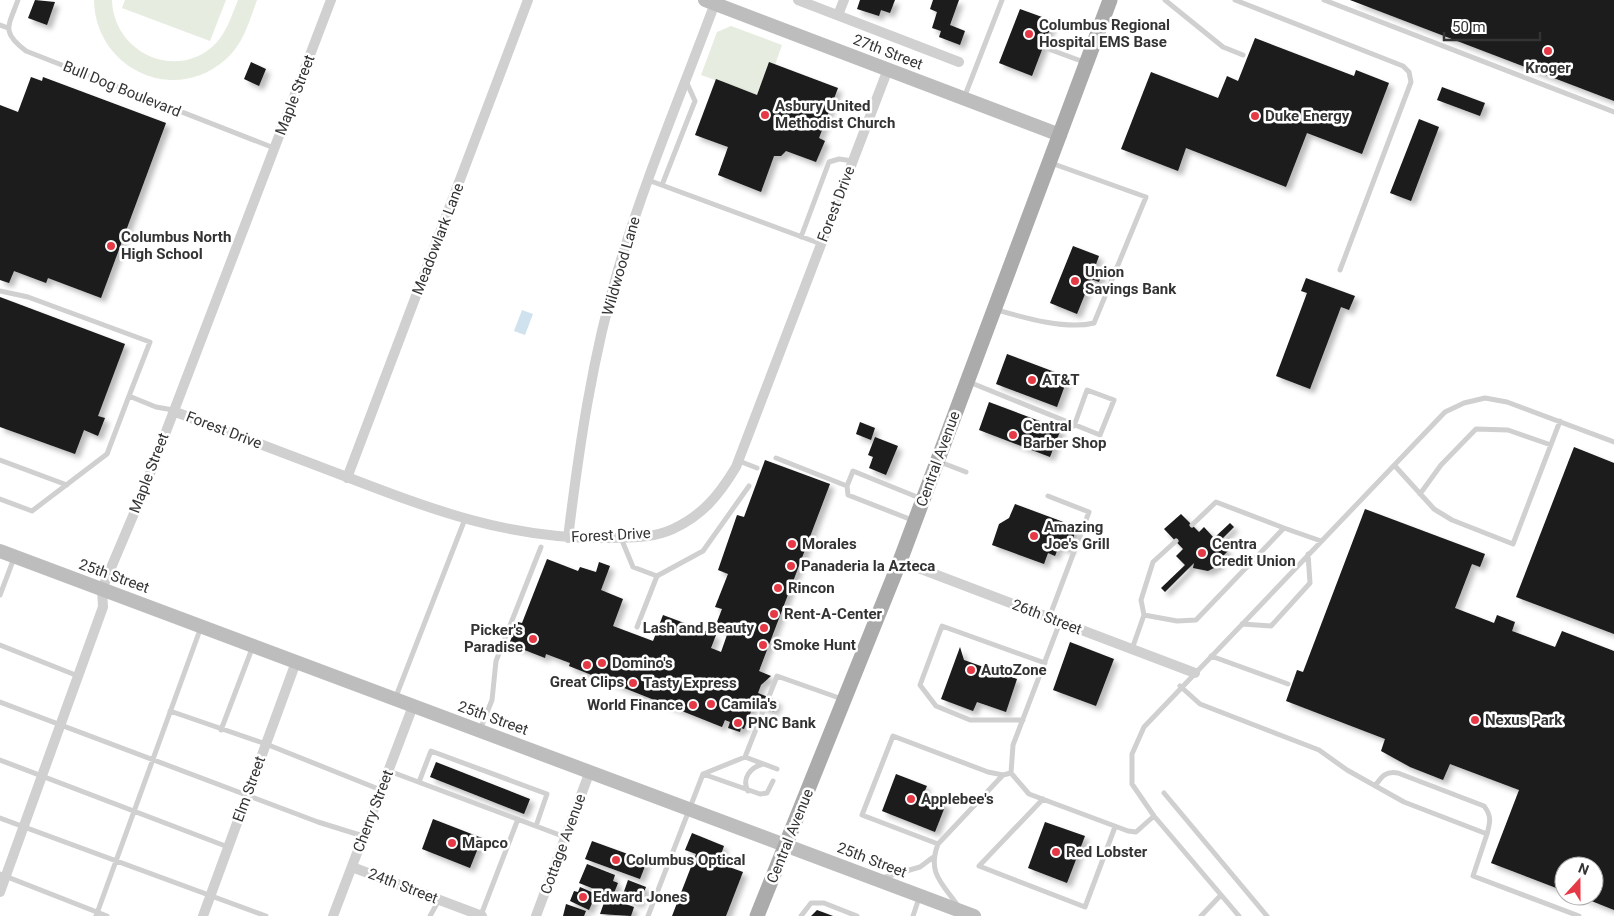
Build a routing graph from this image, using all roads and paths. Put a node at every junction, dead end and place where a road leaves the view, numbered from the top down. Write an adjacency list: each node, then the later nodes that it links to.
1 (18, 0): 14 (lane)
2 (331, 0): 24 (street, Maple Street)
3 (528, 0): 48 (street, Meadowlark Lane)
4 (798, 0): 12 (street)
5 (844, 0): 12 (street)
6 (1002, 0): 21 (lane)
7 (1110, 0): 18 (main road, Central Avenue)
8 (1165, 0): 16 (lane)
9 (1235, 0): 31 (lane)
10 (1324, 0): 22 (lane)
11 (714, 1): 19 (main road, 27th Street); 20 (street, Wildwood Lane)
12 (838, 14): 17 (street)
13 (0, 25): 14 (lane)
14 (8, 28): 24 (lane, Bull Dog Boulevard)
15 (1043, 47): 18 (lane)
16 (1243, 55)
17 (959, 62)
18 (1087, 64): 23 (main road, Central Avenue)
19 (888, 69): 21 (main road, 27th Street); 25 (street, Forest Drive)
20 (686, 80): 27 (street, Wildwood Lane); 28 (lane)
21 (964, 98): 23 (main road, 27th Street)
22 (1614, 112)
23 (1060, 135): 26 (main road, Central Avenue)
24 (275, 148): 36 (street, Maple Street)
25 (852, 162): 29 (lane); 30 (street, Forest Drive)
26 (1049, 162): 33 (main road, Central Avenue); 33 (lane)
27 (648, 180): 28 (lane); 61 (street, Wildwood Lane)
28 (662, 185): 29 (lane)
29 (801, 237): 30 (lane)
30 (821, 244): 43 (street, Forest Drive)
31 (1340, 270)
32 (0, 291): 35 (lane)
33 (994, 309): 34 (main road, Central Avenue)
34 (967, 381): 38 (lane); 44 (main road, Central Avenue)
35 (129, 396): 36 (lane); 49 (lane)
36 (173, 410): 48 (street, Forest Drive); 70 (street, Maple Street)
37 (1560, 421): 39 (lane); 40 (lane); 45 (lane)
38 (1074, 426): 38 (lane)
39 (1614, 442)
40 (1550, 445): 52 (lane); 52 (lane)
41 (776, 458): 51 (lane)
42 (0, 460): 49 (lane)
43 (738, 461): 46 (lane); 60 (street, Forest Drive)
44 (937, 461): 47 (lane); 55 (main road, Central Avenue)
45 (1395, 466): 52 (lane); 63 (lane)
46 (757, 468)
47 (966, 472)
48 (347, 478): 56 (street, Forest Drive)
49 (67, 485): 54 (lane)
50 (749, 486): 69 (lane)
51 (847, 486): 55 (lane); 57 (lane)
52 (1420, 494)
53 (1048, 496): 73 (lane)
54 (0, 499)
55 (923, 500): 57 (main road, Central Avenue)
56 (465, 520): 61 (street, Forest Drive); 88 (lane)
57 (915, 521): 68 (main road, Central Avenue)
58 (1192, 525): 59 (lane)
59 (1284, 528): 63 (lane); 72 (lane)
60 (620, 537): 61 (street, Forest Drive); 69 (lane)
61 (568, 538)
62 (1176, 541): 72 (lane)
63 (1321, 541): 66 (lane)
64 (541, 547): 96 (lane)
65 (0, 552): 67 (main road, 25th Street)
66 (1308, 554): 75 (lane); 75 (lane)
67 (15, 557): 70 (main road, 25th Street); 71 (lane)
68 (900, 561): 73 (street, 26th Street); 89 (main road, Central Avenue)
69 (657, 576): 77 (lane)
70 (102, 589): 76 (main road, 25th Street); 85 (street, Maple Street)
71 (0, 594)
72 (1144, 615): 80 (lane)
73 (1049, 618): 74 (street, 26th Street)
74 (1060, 622): 80 (street, 26th Street); 83 (lane)
75 (1242, 624): 81 (lane)
76 (201, 626): 79 (main road, 25th Street); 92 (lane)
77 (637, 627)
78 (0, 645): 85 (lane)
79 (253, 646): 82 (main road, 25th Street); 95 (lane)
80 (1132, 649): 84 (street, 26th Street)
81 (1211, 656): 84 (lane); 86 (lane)
82 (296, 662): 88 (main road, 25th Street); 97 (street, Elm Street)
83 (1045, 663): 93 (lane); 93 (lane)
84 (1195, 672): 87 (lane)
85 (78, 676): 94 (street, Maple Street)
86 (1288, 684)
87 (1180, 686): 111 (lane); 119 (lane)
88 (395, 699): 91 (main road, 25th Street)
89 (844, 700): 98 (lane); 129 (main road, Central Avenue)
90 (0, 702): 94 (lane)
91 (413, 706): 96 (main road, 25th Street); 103 (street, Cherry Street)
92 (170, 712): 95 (lane); 100 (lane)
93 (1023, 720): 105 (lane)
94 (61, 725): 100 (lane); 108 (street, Maple Street)
95 (221, 730): 97 (lane)
96 (480, 731): 104 (main road, 25th Street)
97 (266, 744): 112 (lane); 115 (street, Elm Street)
98 (745, 757): 101 (lane); 106 (lane)
99 (0, 760): 108 (lane)
100 (152, 760): 115 (lane); 118 (lane)
101 (764, 764): 102 (lane); 113 (lane)
102 (777, 770)
103 (389, 771): 110 (lane); 112 (street, Cherry Street)
104 (590, 771): 117 (main road, 25th Street); 127 (street, Cottage Avenue)
105 (1011, 773): 107 (lane); 116 (lane)
106 (703, 774): 113 (lane); 117 (lane)
107 (1003, 775): 128 (lane); 128 (lane)
108 (42, 777): 118 (lane); 124 (street, Maple Street)
109 (773, 781): 113 (lane)
110 (419, 782): 121 (lane); 122 (lane)
111 (1375, 786): 125 (lane); 125 (lane)
112 (382, 790): 126 (street, Cherry Street)
113 (748, 791)
114 (1164, 793): 157 (lane)
115 (247, 795): 126 (lane); 130 (street, Elm Street)
116 (1043, 799): 123 (lane); 123 (lane)
117 (689, 809): 129 (main road, 25th Street); 150 (lane)
118 (133, 812): 130 (lane); 132 (lane)
119 (1154, 816): 123 (lane); 137 (lane)
120 (0, 818): 124 (lane)
121 (518, 820): 122 (lane); 148 (lane)
122 (536, 826): 127 (lane)
123 (1115, 827)
124 (23, 828): 132 (lane); 134 (street, Maple Street)
125 (1488, 834): 158 (lane)
126 (364, 836): 133 (street, Cherry Street)
127 (565, 837): 149 (street, Cottage Avenue)
128 (938, 844): 131 (lane)
129 (786, 846): 135 (main road, 25th Street); 151 (main road, Central Avenue)
130 (228, 847): 139 (street, Elm Street)
131 (932, 858): 135 (lane); 142 (lane)
132 (115, 861): 139 (lane); 141 (lane)
133 (352, 867): 140 (street, 24th Street); 146 (street, Cherry Street)
134 (3, 875): 136 (street, Maple Street); 141 (lane)
135 (877, 880): 138 (main road, 25th Street)
136 (0, 892)
137 (1221, 895): 155 (lane); 156 (lane)
138 (920, 896): 142 (main road, 25th Street); 154 (lane)
139 (210, 897): 144 (street, Elm Street); 145 (lane)
140 (439, 900): 147 (lane); 148 (street, 24th Street)
141 (97, 914): 143 (lane)
142 (968, 914)
143 (108, 916)
144 (203, 916)
145 (266, 916)
146 (333, 916)
147 (430, 916)
148 (481, 916)
149 (536, 916)
150 (648, 916)
151 (757, 916)
152 (801, 916): 153 (lane)
153 (857, 916)
154 (913, 916)
155 (1201, 916)
156 (1239, 916)
157 (1267, 916)
158 (1579, 916)

